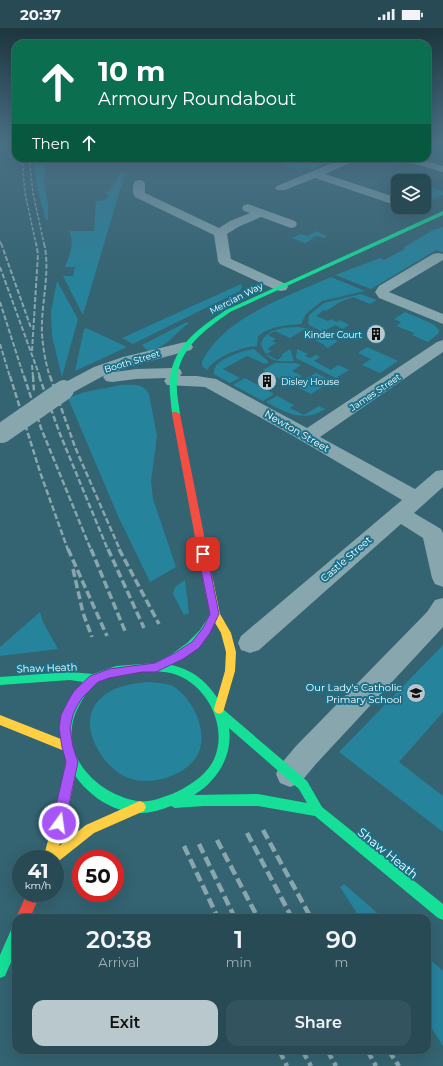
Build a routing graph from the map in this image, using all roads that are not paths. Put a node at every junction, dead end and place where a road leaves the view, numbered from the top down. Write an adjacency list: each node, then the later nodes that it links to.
1 (139, 188): 8 (street)
2 (358, 188): 3 (street)
3 (391, 200)
4 (248, 208): 5 (street)
5 (261, 213): 7 (street); 8 (street)
6 (441, 215): 10 (main road, Mercian Way)
7 (291, 224)
8 (220, 233): 10 (street)
9 (438, 261): 11 (street)
10 (280, 287): 12 (main road, Mercian Way)
11 (443, 319)
12 (185, 346): 14 (main road, Mercian Way); 15 (street, Booth Street)
13 (443, 346): 17 (street, James Street)
14 (173, 377): 15 (street, Booth Street); 17 (street, Newton Street); 23 (main road, Mercian Way)
15 (81, 381): 16 (street, Booth Street, bridge)
16 (1, 433)
17 (307, 437): 19 (street, Newton Street)
18 (443, 476): 19 (street, Castle Street)
19 (416, 499): 20 (street, Castle Street)
20 (396, 516): 21 (street); 24 (street, Castle Street)
21 (443, 578)
22 (443, 607): 32 (street)
23 (214, 614): 25 (main road); 28 (main road, Mercian Way)
24 (250, 643)
25 (156, 667): 26 (main road); 28 (main road)
26 (94, 679): 27 (main road, Shaw Heath); 30 (main road)
27 (0, 681)
28 (220, 712): 32 (main road, Shaw Heath); 33 (main road)
29 (0, 720): 30 (main road)
30 (67, 747): 31 (main road)
31 (72, 762): 34 (main road); 36 (main road)
32 (298, 764): 35 (main road, Shaw Heath)
33 (162, 804): 34 (main road); 35 (main road, Shaw Heath)
34 (140, 807): 37 (main road)
35 (318, 811): 39 (main road, Shaw Heath)
36 (51, 850)
37 (63, 850)
38 (30, 902): 40 (main road)
39 (443, 913)
40 (25, 914)
41 (12, 944): 42 (main road)
42 (0, 972)

